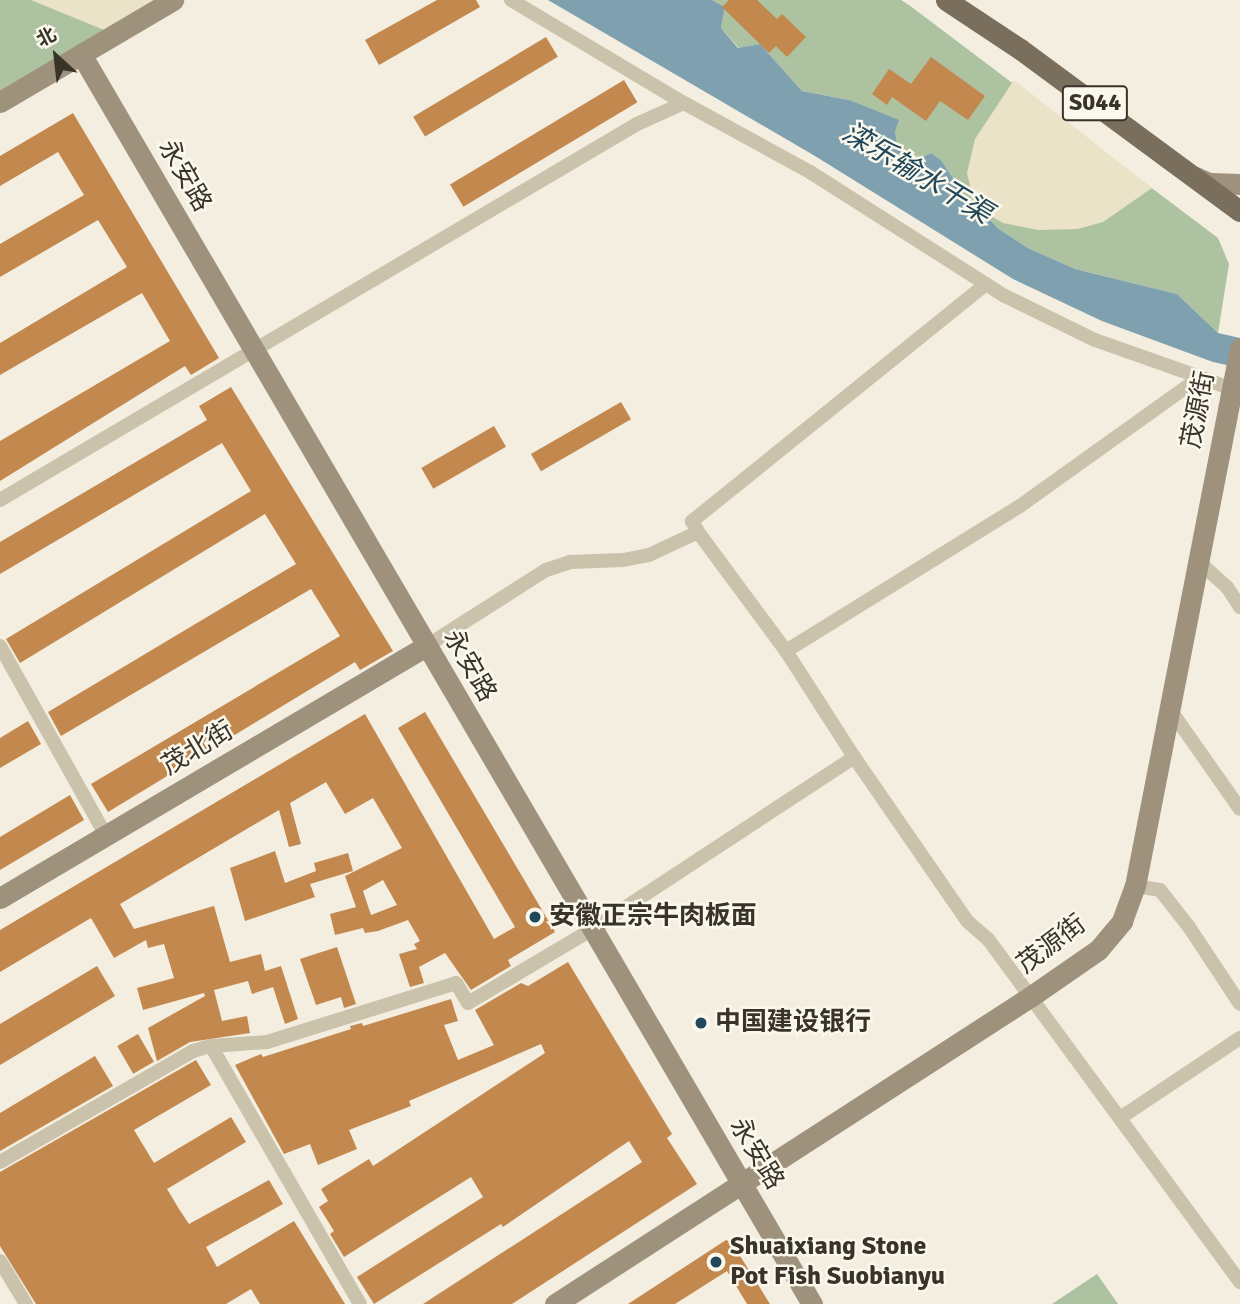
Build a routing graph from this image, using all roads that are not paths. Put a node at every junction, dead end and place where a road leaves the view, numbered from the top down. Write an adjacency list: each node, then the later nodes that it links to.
1 (173, 0): 4 (street)
2 (511, 0): 6 (street)
3 (946, 0): 7 (main road, S044)
4 (81, 54): 5 (street); 12 (street, 永安路)
5 (0, 102)
6 (684, 103): 10 (street); 12 (street)
7 (1193, 176): 8 (street); 9 (main road, S044)
8 (1240, 184)
9 (1240, 211)
10 (986, 284): 13 (street); 16 (street)
11 (1240, 348): 14 (street, 茂源街)
12 (252, 349): 15 (street); 20 (street, 永安路)
13 (1200, 377): 14 (street); 21 (street)
14 (1234, 391): 17 (street, 茂源街)
15 (0, 500)
16 (698, 532): 20 (street); 21 (street)
17 (1198, 561): 18 (street); 22 (street, 茂源街)
18 (1240, 607)
19 (0, 646): 25 (street)
20 (425, 647): 25 (street, 茂北街); 28 (street, 永安路)
21 (786, 650): 23 (street)
22 (1169, 708): 24 (street); 26 (street, 茂源街)
23 (854, 757): 28 (street); 29 (street)
24 (1240, 809)
25 (106, 836): 27 (street, 茂北街)
26 (1135, 886): 29 (street, 茂源街); 30 (street)
27 (0, 898)
28 (590, 930): 32 (street); 35 (street, 永安路)
29 (1030, 997): 33 (street); 35 (street, 茂源街)
30 (1240, 1004)
31 (1240, 1038): 33 (street)
32 (211, 1046): 34 (street); 39 (street)
33 (1119, 1118): 37 (street)
34 (0, 1162)
35 (741, 1183): 40 (street, 茂源街); 41 (street, 永安路)
36 (0, 1261): 38 (street)
37 (1240, 1282)
38 (26, 1304)
39 (360, 1304)
40 (555, 1304)
41 (812, 1304)

